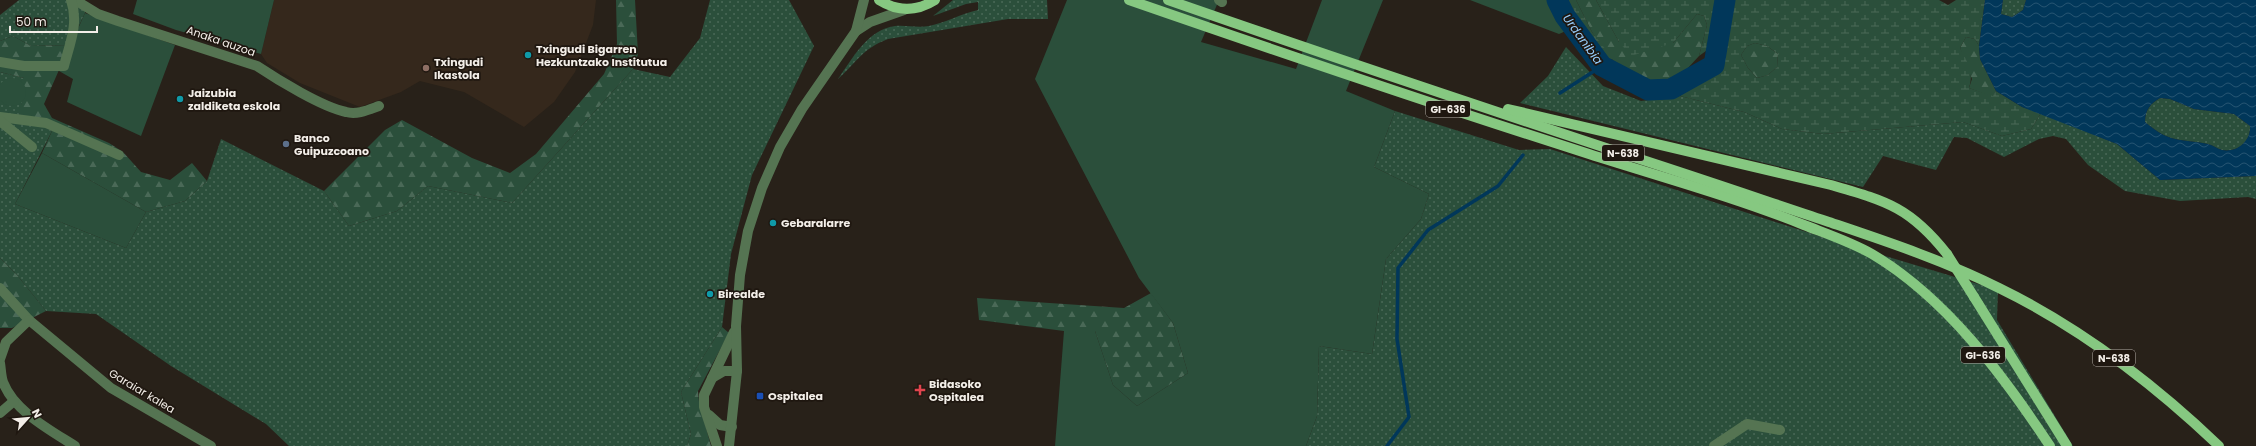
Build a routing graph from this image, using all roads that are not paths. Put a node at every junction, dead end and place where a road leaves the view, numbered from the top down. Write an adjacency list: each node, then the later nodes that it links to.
1 (71, 0): 10 (street)
2 (75, 0): 12 (street, Anaka auzoa)
3 (864, 0): 9 (street)
4 (879, 0): 8 (main road)
5 (935, 0): 8 (main road)
6 (1129, 0): 17 (main road, GI-636)
7 (1168, 0): 11 (main road, GI-636)
8 (904, 10): 9 (street)
9 (856, 31): 21 (street)
10 (0, 62)
11 (1419, 87): 18 (main road, N-638); 37 (main road, GI-636, bridge)
12 (379, 106)
13 (0, 117): 16 (street)
14 (0, 121): 15 (street)
15 (32, 146)
16 (119, 155)
17 (1769, 211): 18 (main road, N-638); 36 (main road, GI-636)
18 (1827, 221): 38 (main road, N-638)
19 (0, 288): 20 (street)
20 (29, 320): 22 (street); 32 (street, Garaiar kalea)
21 (736, 326): 24 (street); 25 (street)
22 (0, 359)
23 (0, 363): 26 (street)
24 (737, 371): 25 (street); 29 (street)
25 (710, 379): 27 (street)
26 (14, 400): 28 (street); 31 (street)
27 (704, 407): 29 (street); 33 (street)
28 (0, 413)
29 (732, 427): 34 (street)
30 (1780, 430): 35 (street)
31 (75, 446)
32 (211, 446)
33 (717, 446)
34 (729, 446)
35 (1714, 446)
36 (2050, 446)
37 (2067, 446)
38 (2219, 446)

